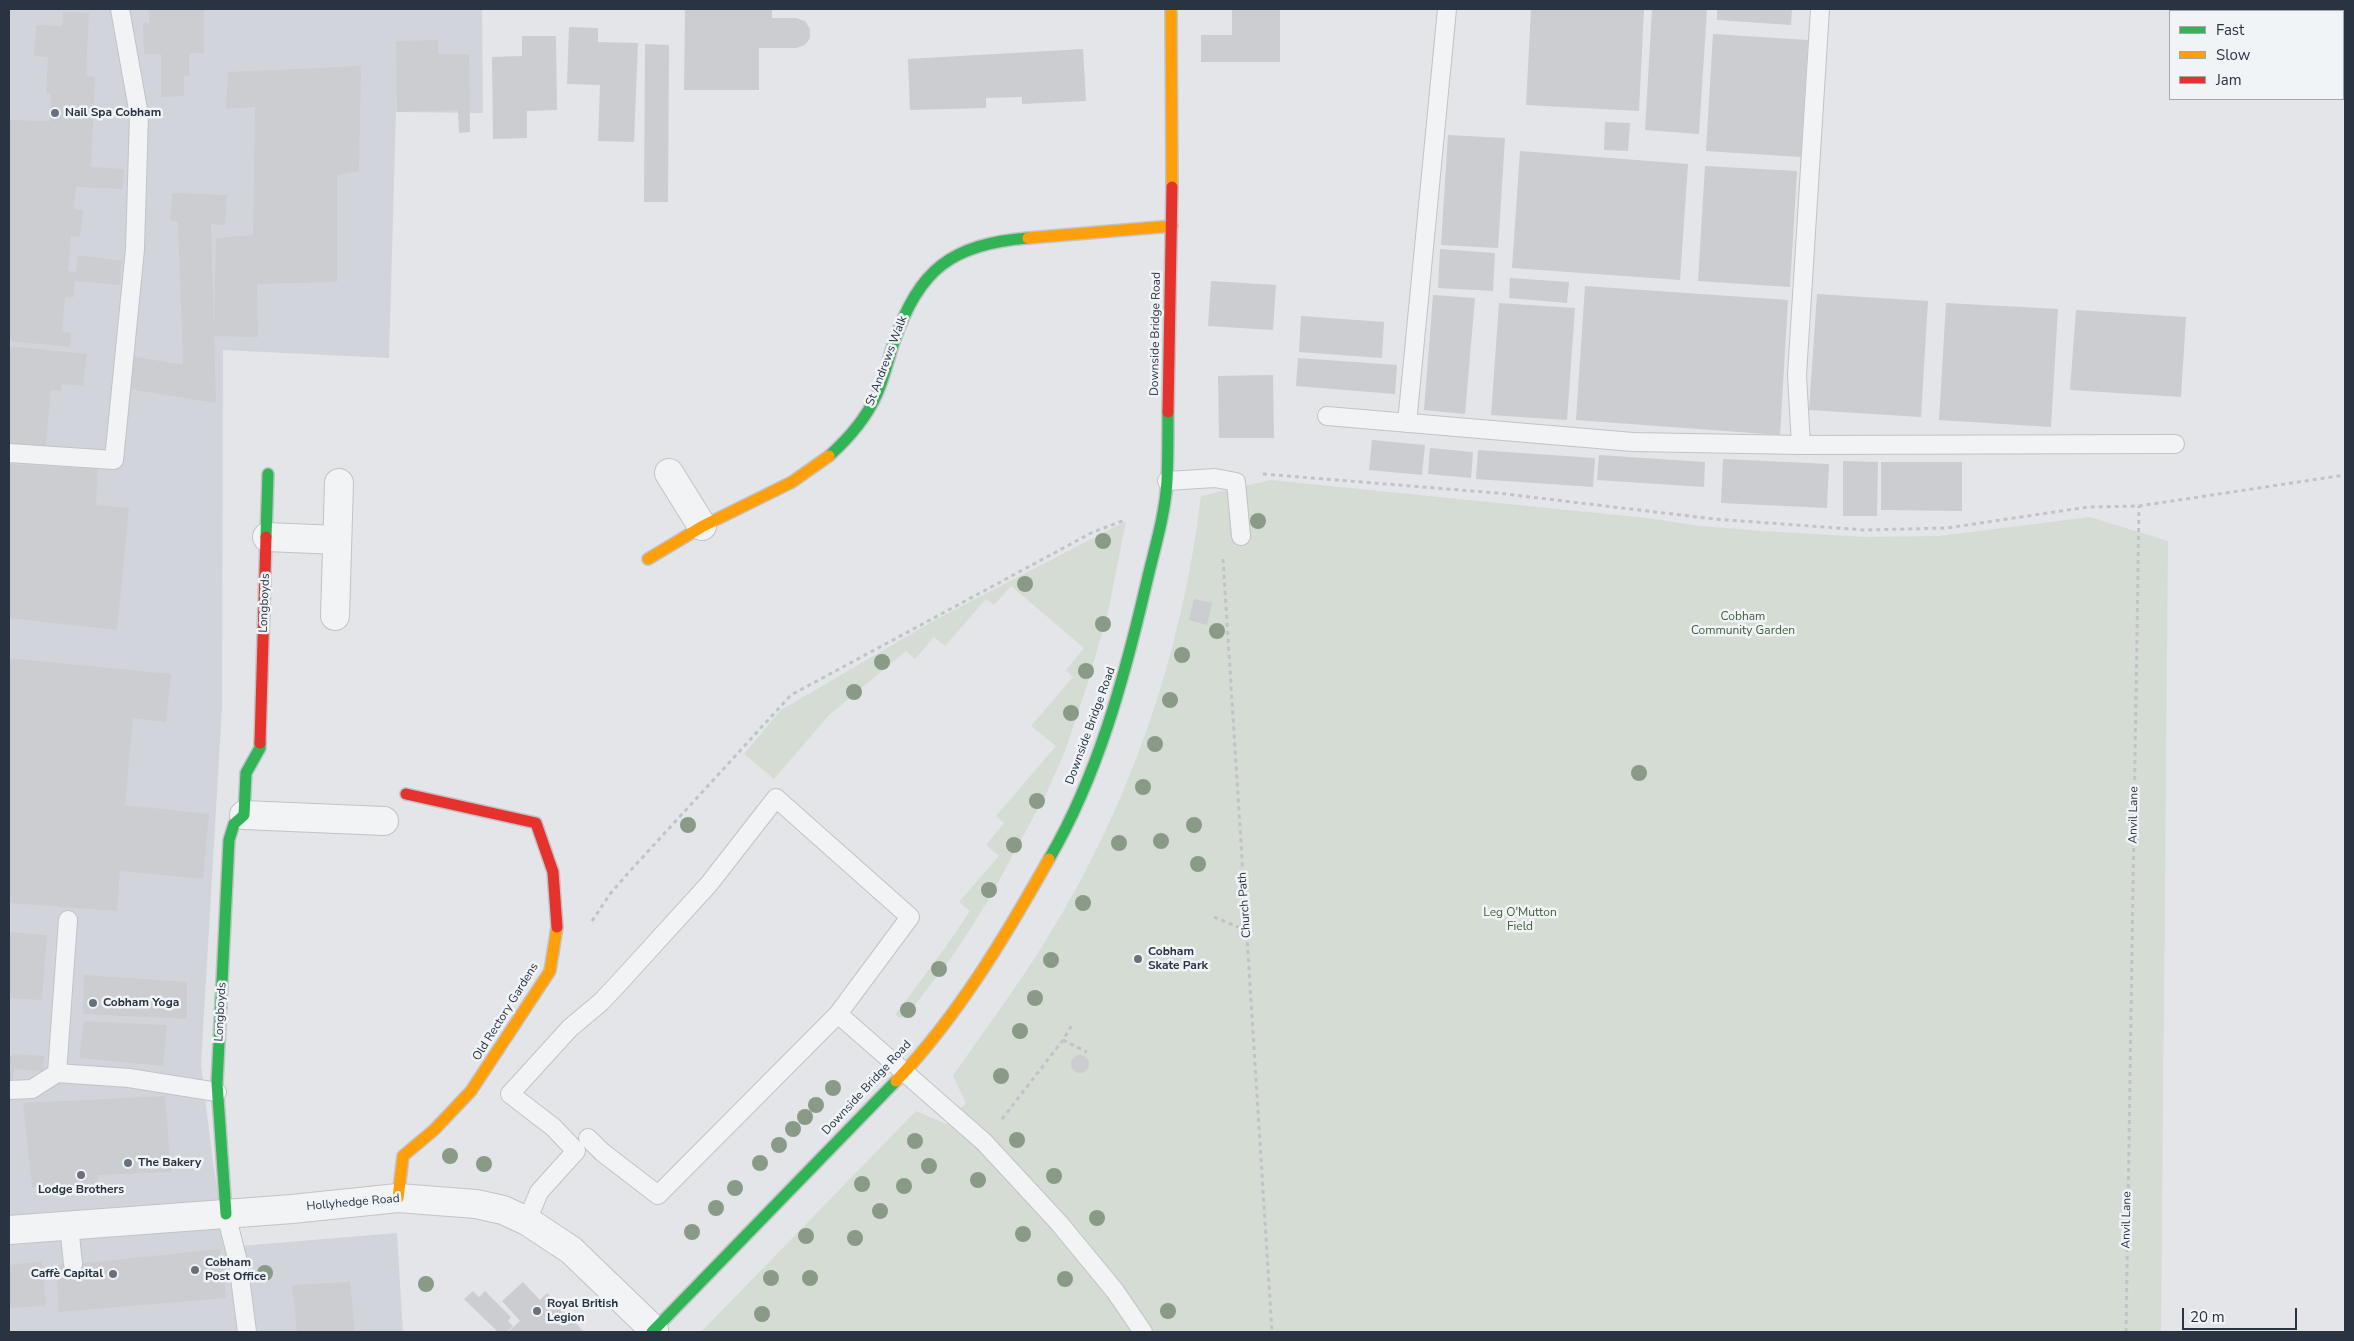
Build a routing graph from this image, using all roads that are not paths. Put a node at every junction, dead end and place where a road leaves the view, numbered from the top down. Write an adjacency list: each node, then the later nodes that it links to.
1 (120, 9): 10 (lane)
2 (1170, 9): 5 (street, Downside Bridge Road)
3 (1447, 9): 7 (lane)
4 (1820, 9): 9 (lane)
5 (1172, 226): 13 (street, Downside Bridge Road); 15 (street, St Andrews Walk)
6 (1328, 416): 7 (lane)
7 (1408, 423): 9 (lane)
8 (2175, 444): 9 (lane)
9 (1800, 446)
10 (9, 453)
11 (669, 473): 15 (street)
12 (268, 474): 17 (street, Longboyds)
13 (1167, 481): 16 (lane); 26 (street, Downside Bridge Road)
14 (339, 483): 18 (street)
15 (702, 526): 19 (street, St Andrews Walk)
16 (1241, 536)
17 (267, 537): 18 (street); 22 (street, Longboyds)
18 (337, 540): 20 (street)
19 (648, 559)
20 (336, 616)
21 (406, 794): 31 (street, Old Rectory Gardens)
22 (244, 815): 23 (street); 29 (street, Longboyds)
23 (384, 821)
24 (68, 920): 27 (lane)
25 (838, 1014): 26 (lane); 30 (lane); 30 (lane)
26 (904, 1072): 37 (street, Downside Bridge Road); 39 (lane)
27 (57, 1073): 28 (lane); 29 (lane)
28 (9, 1090)
29 (217, 1092): 32 (street, Longboyds)
30 (582, 1145): 33 (lane)
31 (398, 1198): 32 (street, Hollyhedge Road); 33 (street, Hollyhedge Road)
32 (226, 1214): 34 (street, Hollyhedge Road); 38 (lane)
33 (527, 1221): 37 (street, Hollyhedge Road)
34 (69, 1226): 35 (street, Hollyhedge Road); 36 (lane)
35 (10, 1230)
36 (73, 1264)
37 (653, 1331)
38 (246, 1332)
39 (1143, 1332)

